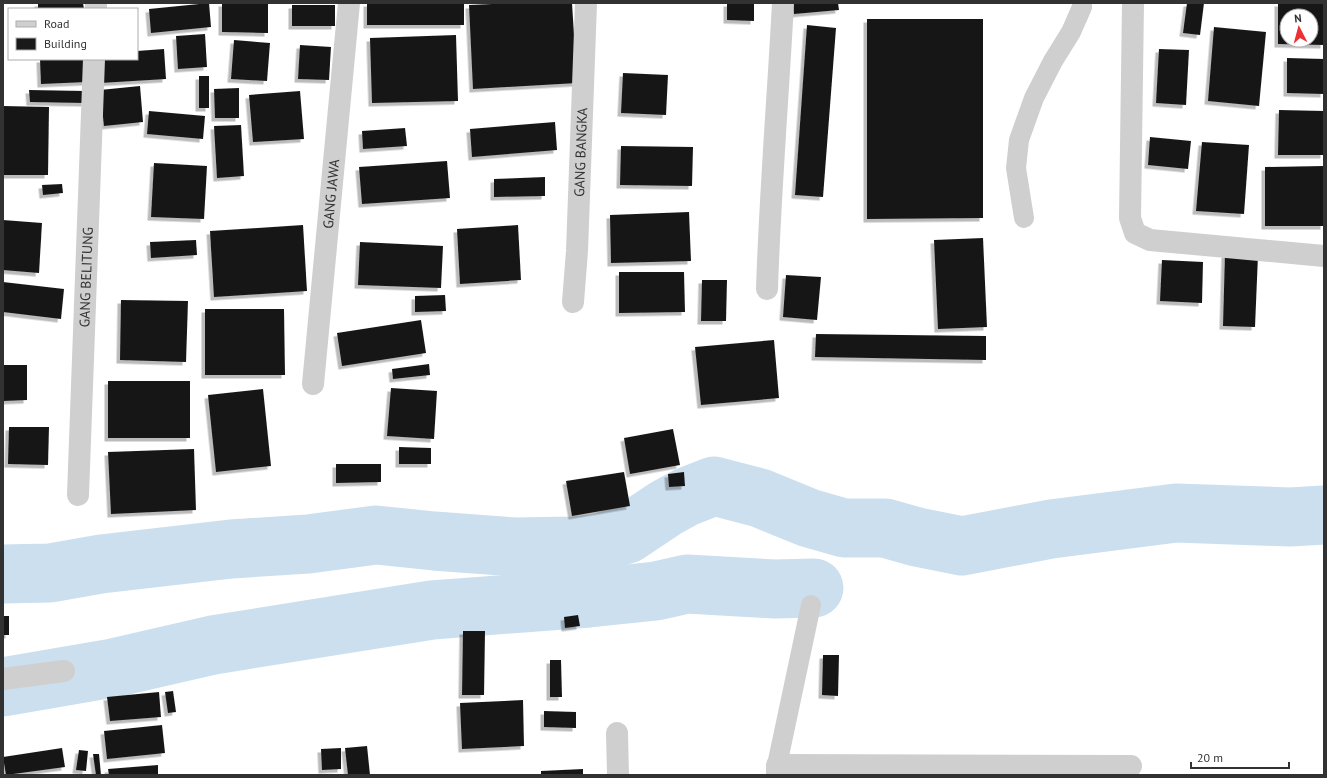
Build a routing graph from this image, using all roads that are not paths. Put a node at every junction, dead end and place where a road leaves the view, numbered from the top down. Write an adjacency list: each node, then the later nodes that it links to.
1 (349, 3): 11 (street, GANG JAWA)
2 (586, 3): 10 (street, GANG BANGKA)
3 (783, 3): 9 (street)
4 (1082, 3): 7 (lane)
5 (1133, 3): 8 (street)
6 (94, 60): 12 (street, GANG BELITUNG)
7 (1024, 218)
8 (1324, 256)
9 (766, 288)
10 (573, 302)
11 (313, 384)
12 (78, 495)
13 (811, 605): 18 (lane)
14 (64, 671): 15 (street)
15 (3, 679)
16 (617, 733): 19 (street)
17 (1131, 766): 18 (street)
18 (777, 770)
19 (618, 775)

